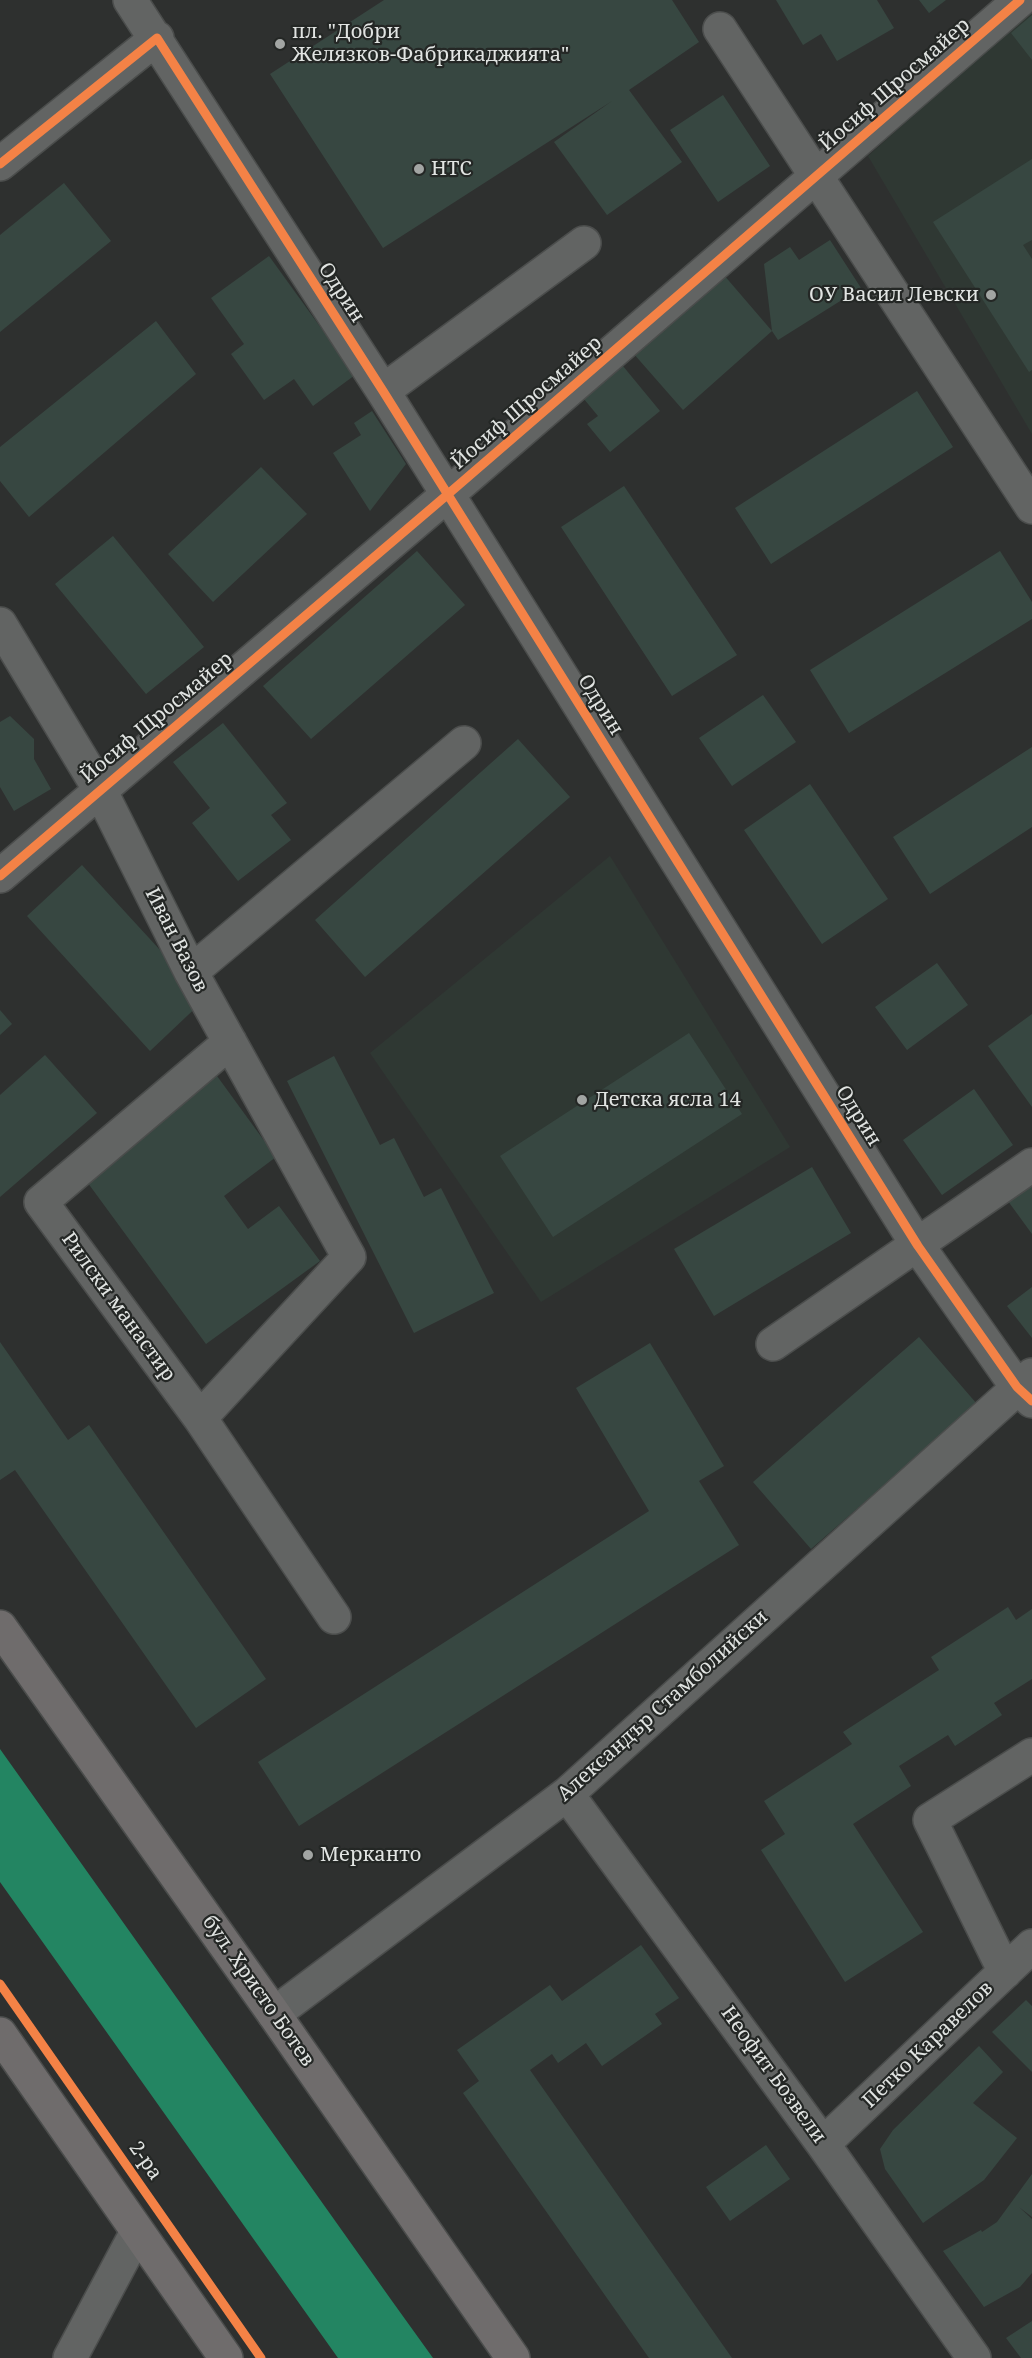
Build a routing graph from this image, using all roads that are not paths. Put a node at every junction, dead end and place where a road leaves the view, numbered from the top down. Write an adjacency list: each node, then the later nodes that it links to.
1 (130, 0): 4 (street, Одрин)
2 (1020, 0): 6 (street, Йосиф Щросмайер)
3 (720, 29): 6 (street)
4 (157, 38): 5 (street); 8 (street, Одрин)
5 (0, 164)
6 (817, 177): 9 (street, Йосиф Щросмайер); 10 (street)
7 (584, 243): 8 (street)
8 (383, 391): 9 (street, Одрин)
9 (447, 495): 13 (street, Йосиф Щросмайер); 18 (street, Одрин)
10 (1032, 507)
11 (0, 624): 13 (street, Иван Вазов)
12 (464, 743): 15 (street)
13 (100, 790): 14 (street, Йосиф Щросмайер); 15 (street, Иван Вазов)
14 (0, 876)
15 (191, 972): 16 (street, Иван Вазов)
16 (230, 1042): 21 (street, Иван Вазов); 21 (street, Рилски манастир)
17 (1032, 1165): 18 (street)
18 (918, 1246): 19 (street); 20 (street, Одрин)
19 (773, 1344)
20 (1027, 1388): 25 (street, Александър Стамболийски)
21 (200, 1418): 22 (street, Рилски манастир)
22 (334, 1617)
23 (0, 1627): 28 (main road, бул. Христо Ботев)
24 (1032, 1755): 27 (street)
25 (567, 1794): 28 (street, Александър Стамболийски); 30 (street, Неофит Бозвели)
26 (1032, 1946): 27 (street, Петко Каравелов)
27 (1005, 1972): 30 (street, Петко Каравелов)
28 (274, 2014): 34 (main road, бул. Христо Ботев)
29 (0, 2034): 31 (main road)
30 (823, 2144): 35 (street, Неофит Бозвели)
31 (137, 2232): 32 (street); 33 (main road)
32 (70, 2358)
33 (226, 2358)
34 (513, 2358)
35 (974, 2358)

